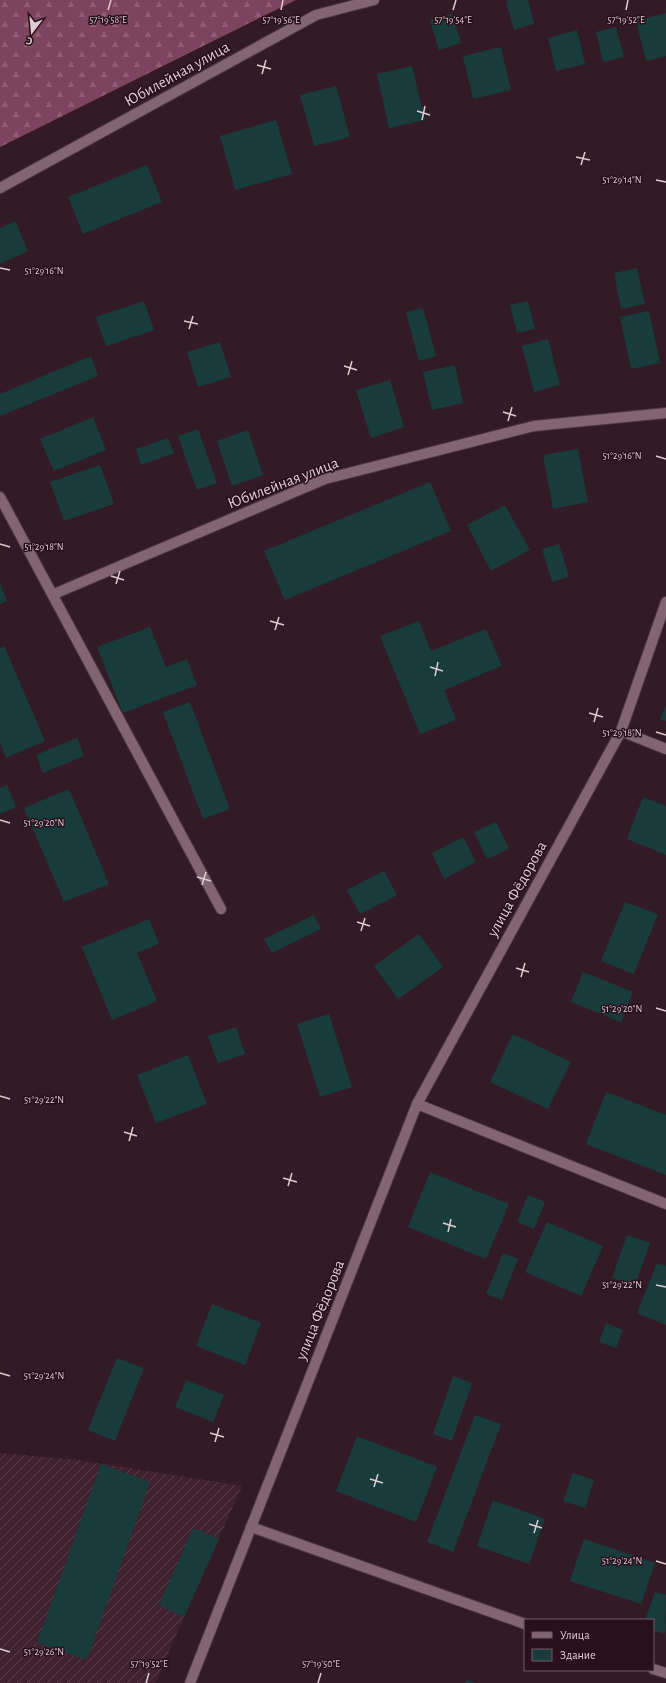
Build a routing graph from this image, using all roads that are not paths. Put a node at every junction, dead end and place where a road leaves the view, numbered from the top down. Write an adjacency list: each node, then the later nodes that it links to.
1 (374, 0): 2 (street, Юбилейная улица)
2 (0, 188)
3 (666, 413): 5 (street, Юбилейная улица)
4 (0, 497): 5 (street)
5 (54, 594): 9 (street)
6 (666, 602): 7 (street)
7 (621, 731): 8 (street); 10 (street, улица Фёдорова)
8 (666, 749)
9 (221, 909)
10 (417, 1104): 11 (street); 12 (street, улица Фёдорова)
11 (666, 1204)
12 (250, 1527): 13 (street); 16 (street, улица Фёдорова)
13 (524, 1624)
14 (654, 1669): 15 (street)
15 (666, 1673)
16 (190, 1683)

